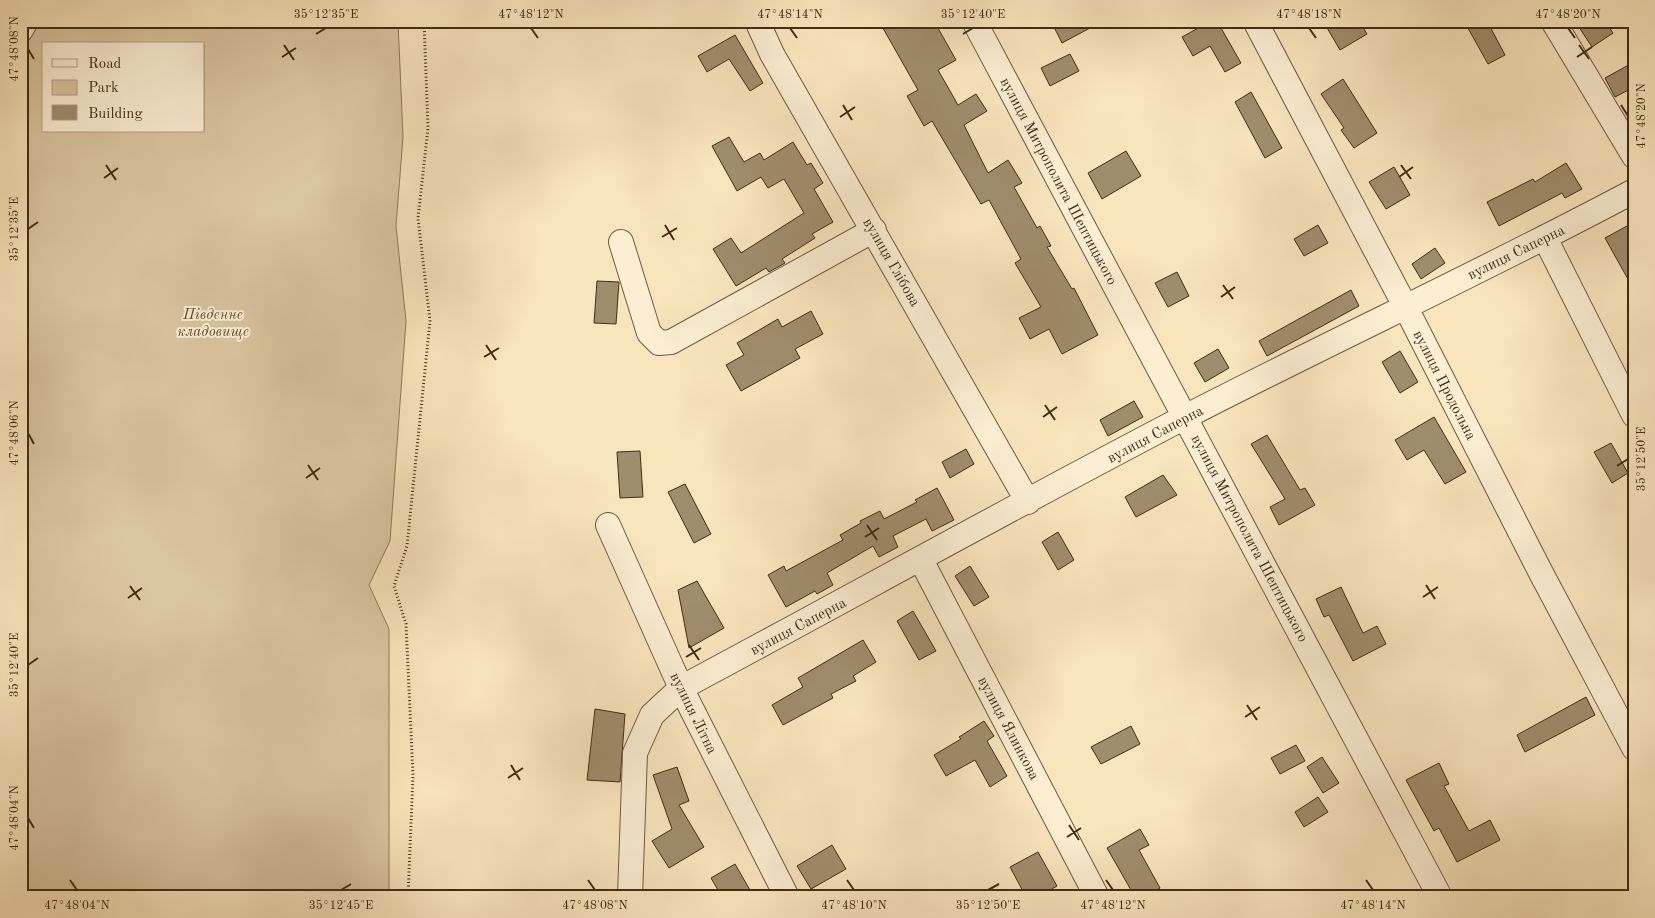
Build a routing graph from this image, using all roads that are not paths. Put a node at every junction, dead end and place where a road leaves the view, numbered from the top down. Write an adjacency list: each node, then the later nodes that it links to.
1 (26, 21): 6 (street)
2 (757, 21): 9 (street, вулиця Глібова)
3 (974, 21): 14 (street, вулиця Митрополита Шептицького)
4 (1255, 21): 12 (street, вулиця Продольна)
5 (1552, 21): 7 (street)
6 (21, 30)
7 (1634, 156)
8 (1634, 190): 10 (street, вулиця Саперна)
9 (874, 230): 11 (street); 15 (street, вулиця Глібова)
10 (1545, 238): 12 (street, вулиця Саперна); 13 (street)
11 (622, 242)
12 (1405, 306): 14 (street, вулиця Саперна); 19 (street, вулиця Продольна)
13 (1634, 415)
14 (1185, 417): 15 (street, вулиця Саперна); 23 (street, вулиця Митрополита Шептицького)
15 (1028, 502): 17 (street, вулиця Саперна)
16 (608, 525): 18 (street, вулиця Літна)
17 (921, 560): 18 (street, вулиця Саперна); 22 (street, вулиця Ялинкова)
18 (681, 688): 20 (street, вулиця Саперна); 21 (street, вулиця Літна)
19 (1634, 748)
20 (630, 897)
21 (787, 897)
22 (1097, 897)
23 (1440, 897)

